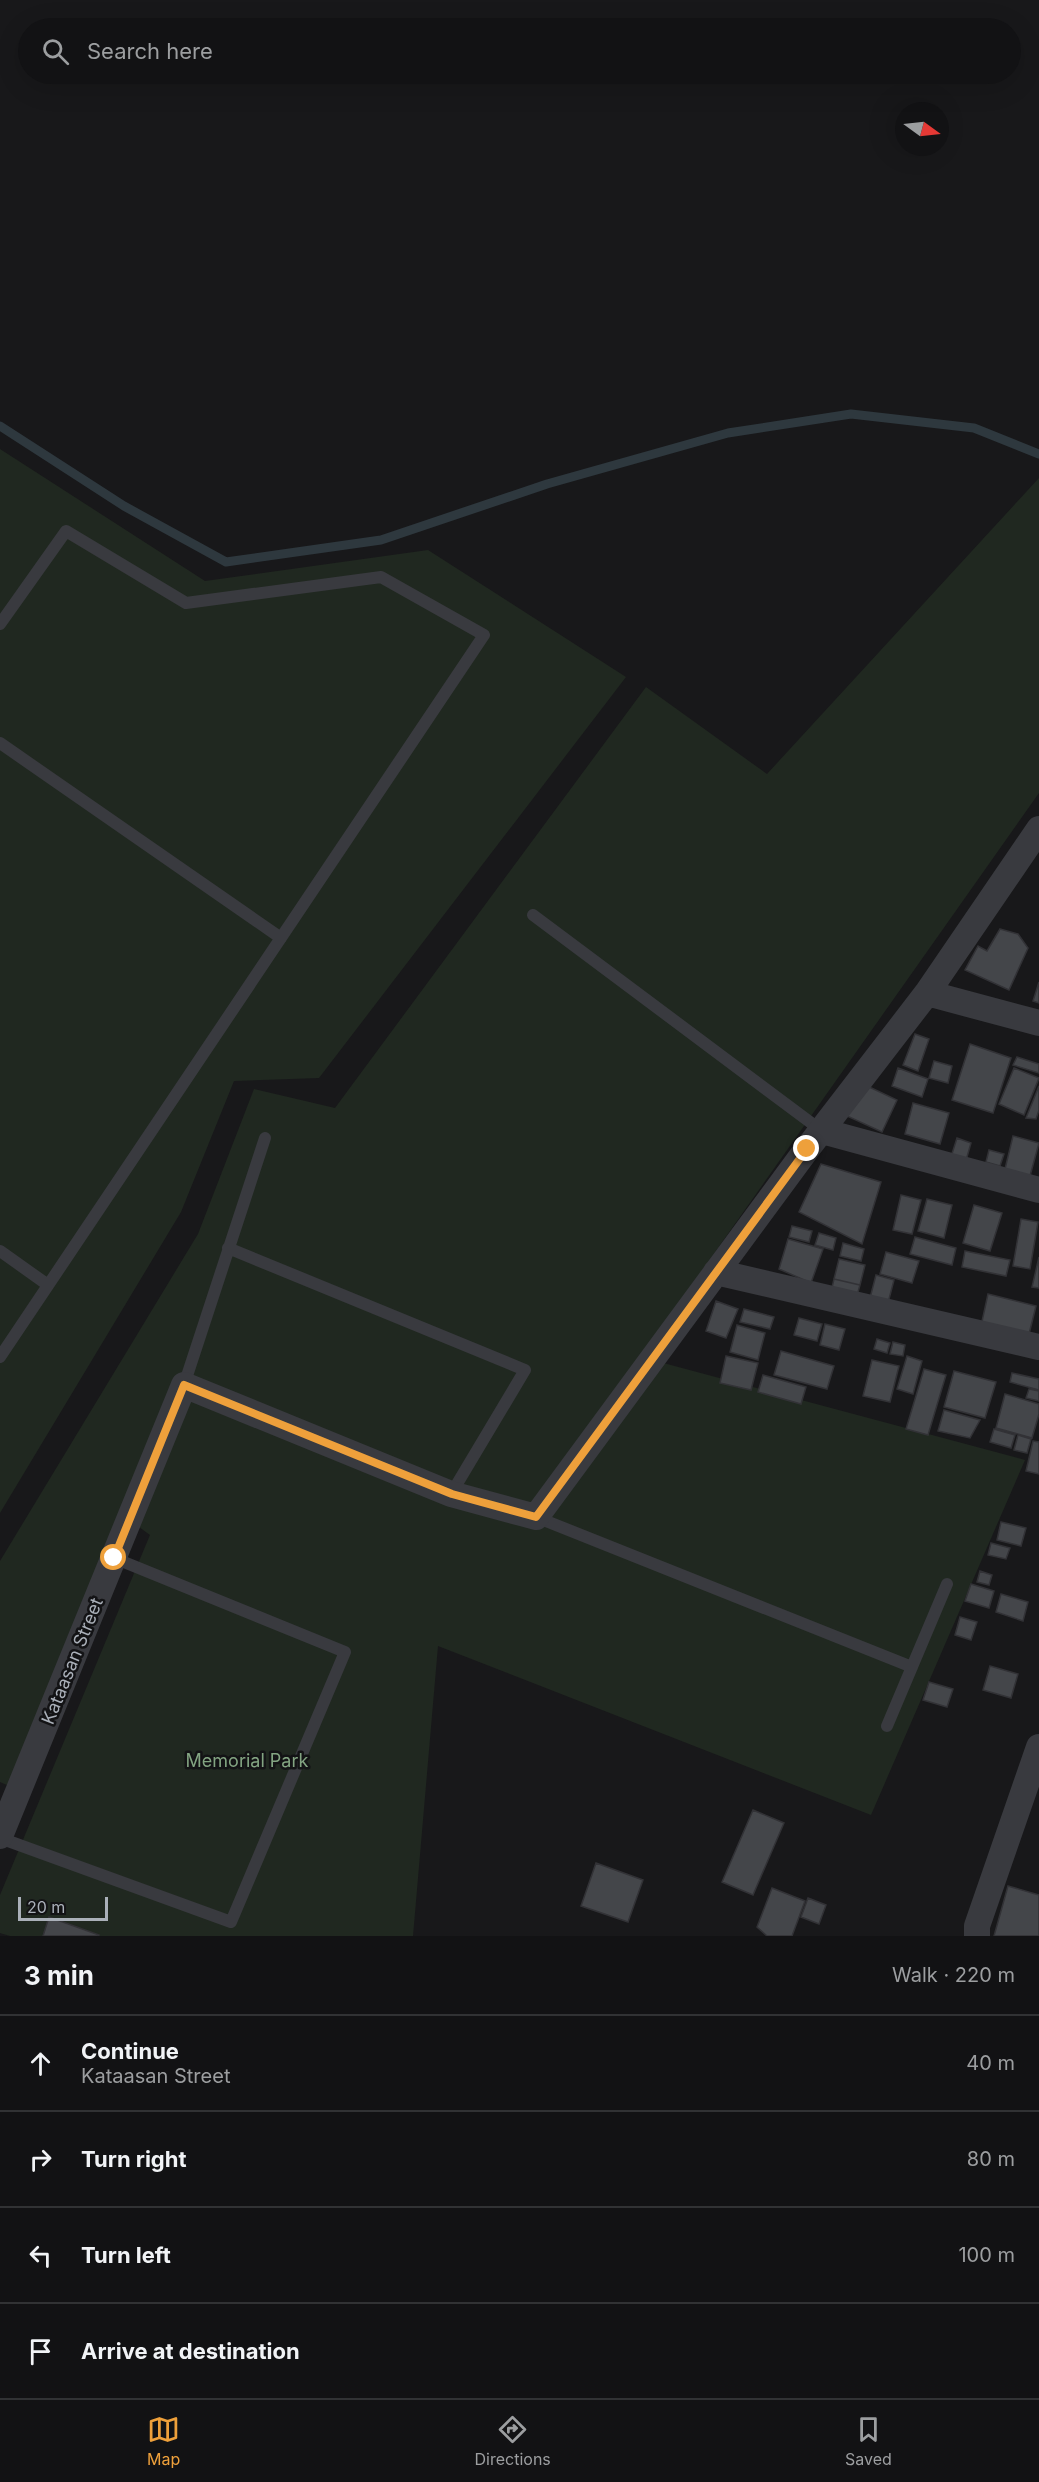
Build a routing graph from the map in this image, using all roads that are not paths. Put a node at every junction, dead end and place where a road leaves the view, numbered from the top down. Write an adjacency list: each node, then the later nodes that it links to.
1 (0, 624): 5 (lane)
2 (0, 743): 5 (lane)
3 (1039, 829): 6 (street)
4 (533, 915): 8 (lane)
5 (281, 938): 14 (lane)
6 (927, 993): 7 (street); 8 (street)
7 (1039, 1023)
8 (822, 1131): 10 (street); 13 (street)
9 (265, 1138): 11 (lane)
10 (1039, 1190)
11 (228, 1248): 17 (lane); 18 (lane)
12 (0, 1251): 14 (lane)
13 (716, 1272): 15 (street); 19 (street)
14 (48, 1285): 16 (lane)
15 (1039, 1347)
16 (0, 1357)
17 (184, 1385): 18 (street); 20 (street, Kataasan Street)
18 (452, 1494): 19 (street)
19 (536, 1517): 22 (lane)
20 (114, 1558): 25 (street, Kataasan Street); 25 (lane)
21 (947, 1584): 22 (lane)
22 (912, 1667): 23 (lane)
23 (887, 1726)
24 (1039, 1747): 26 (street)
25 (0, 1837)
26 (976, 1936)

